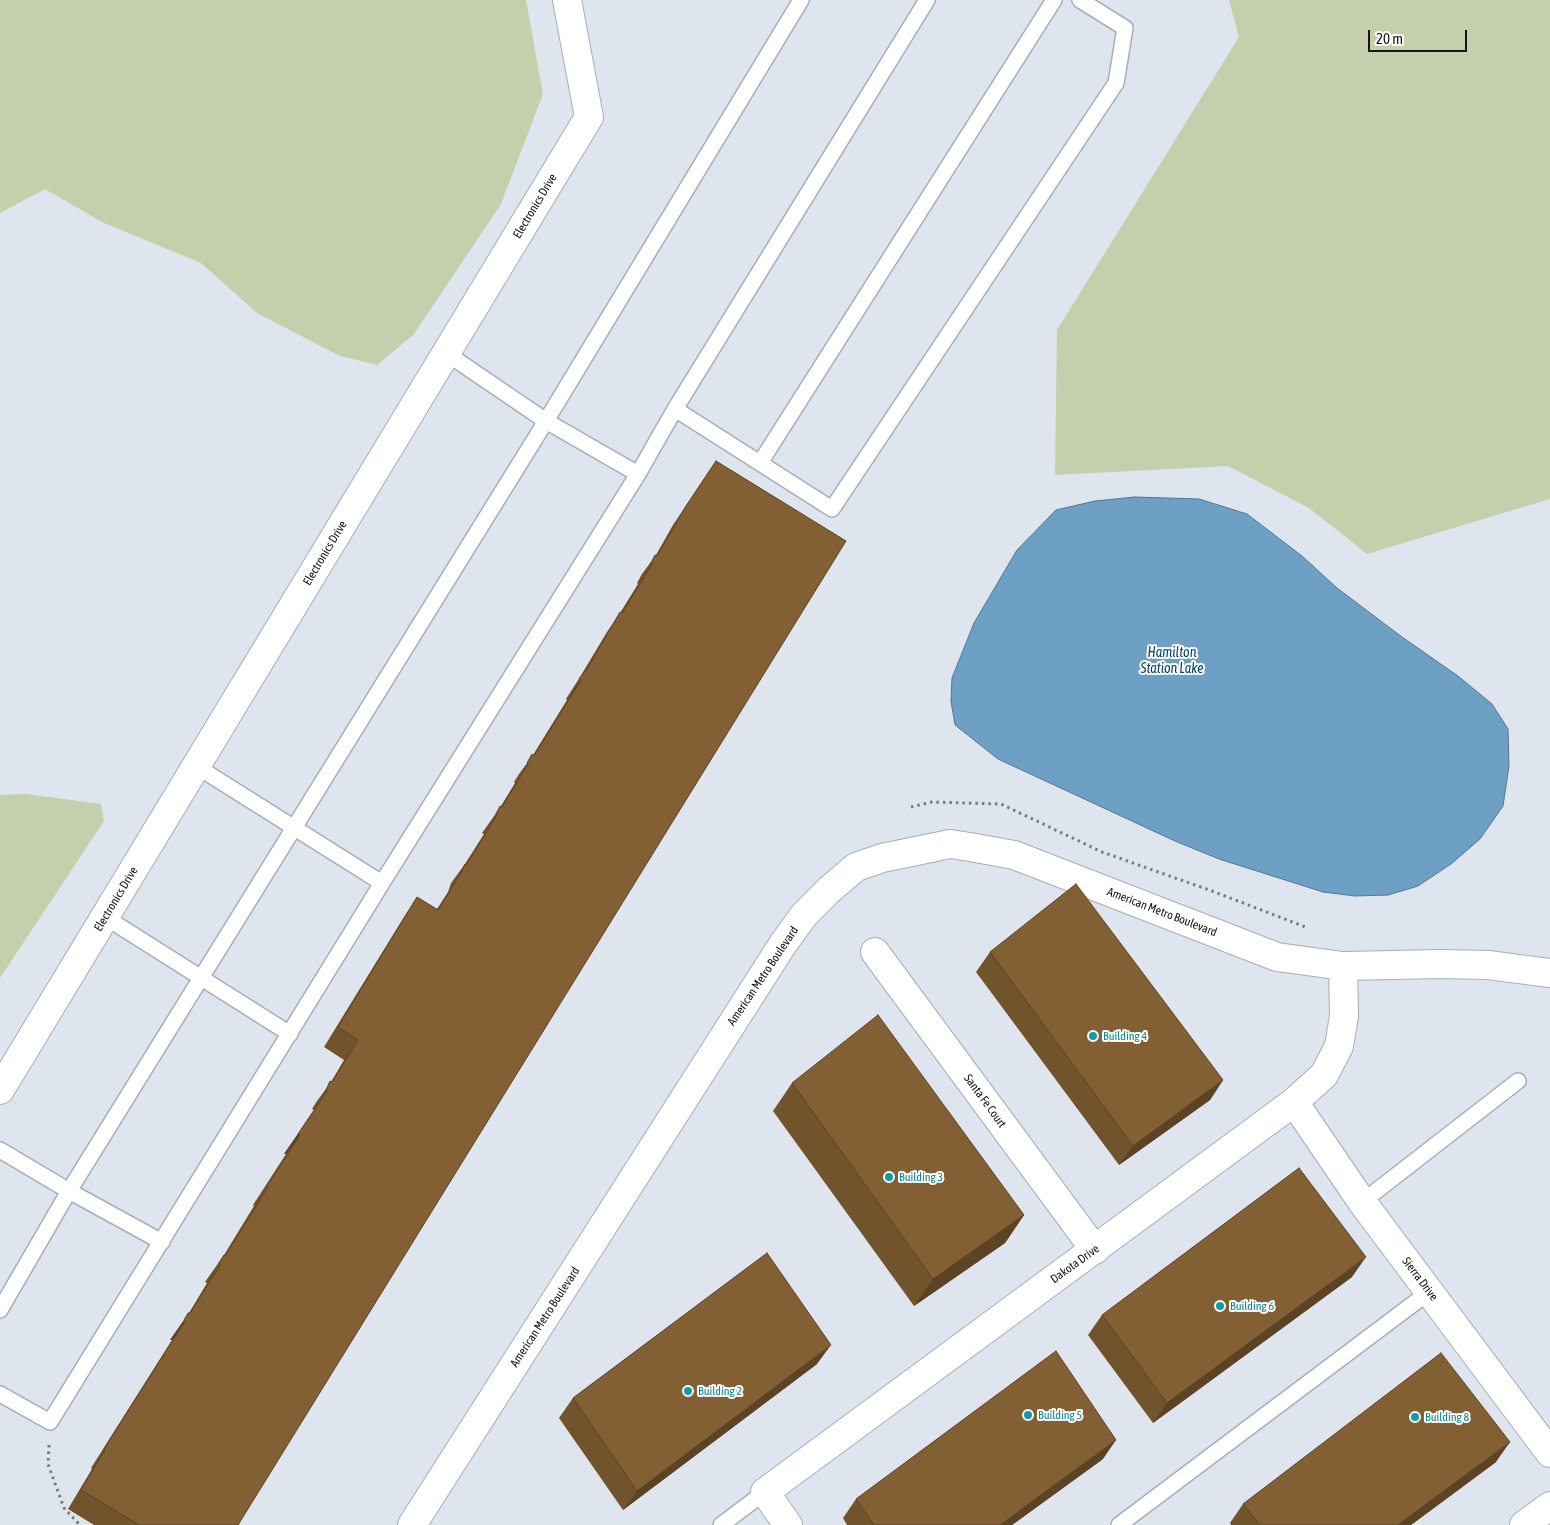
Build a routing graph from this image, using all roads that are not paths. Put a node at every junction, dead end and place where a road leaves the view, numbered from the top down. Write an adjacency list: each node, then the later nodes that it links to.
1 (567, 0): 6 (street, Electronics Drive)
2 (801, 0): 8 (lane)
3 (927, 0): 7 (lane)
4 (1054, 0): 9 (lane)
5 (1080, 0): 9 (lane)
6 (446, 353): 8 (lane); 11 (street, Electronics Drive)
7 (675, 409): 9 (lane); 10 (lane)
8 (546, 421): 10 (lane); 12 (lane)
9 (760, 463)
10 (638, 474): 13 (lane)
11 (196, 766): 12 (lane); 14 (street, Electronics Drive)
12 (294, 828): 13 (lane); 18 (lane)
13 (382, 883): 19 (lane)
14 (105, 917): 18 (lane); 21 (street, Electronics Drive)
15 (875, 952): 27 (street, Santa Fe Court)
16 (1343, 966): 17 (street, American Metro Boulevard); 22 (street, Dakota Drive); 34 (street, American Metro Boulevard)
17 (1550, 973)
18 (201, 979): 19 (lane); 24 (lane)
19 (290, 1034): 26 (lane)
20 (1518, 1081): 25 (lane)
21 (0, 1090)
22 (1294, 1102): 25 (street, Sierra Drive); 27 (street, Dakota Drive)
23 (0, 1150): 24 (lane)
24 (69, 1191): 26 (lane); 29 (lane)
25 (1362, 1202): 28 (street, Sierra Drive)
26 (162, 1242): 30 (lane)
27 (1095, 1250): 32 (street, Dakota Drive)
28 (1429, 1292): 31 (street, Sierra Drive); 37 (lane)
29 (0, 1310)
30 (0, 1394)
31 (1550, 1453)
32 (764, 1492): 35 (lane); 36 (street)
33 (1550, 1506): 38 (street)
34 (412, 1525)
35 (721, 1525)
36 (788, 1525)
37 (1119, 1525)
38 (1524, 1525)

